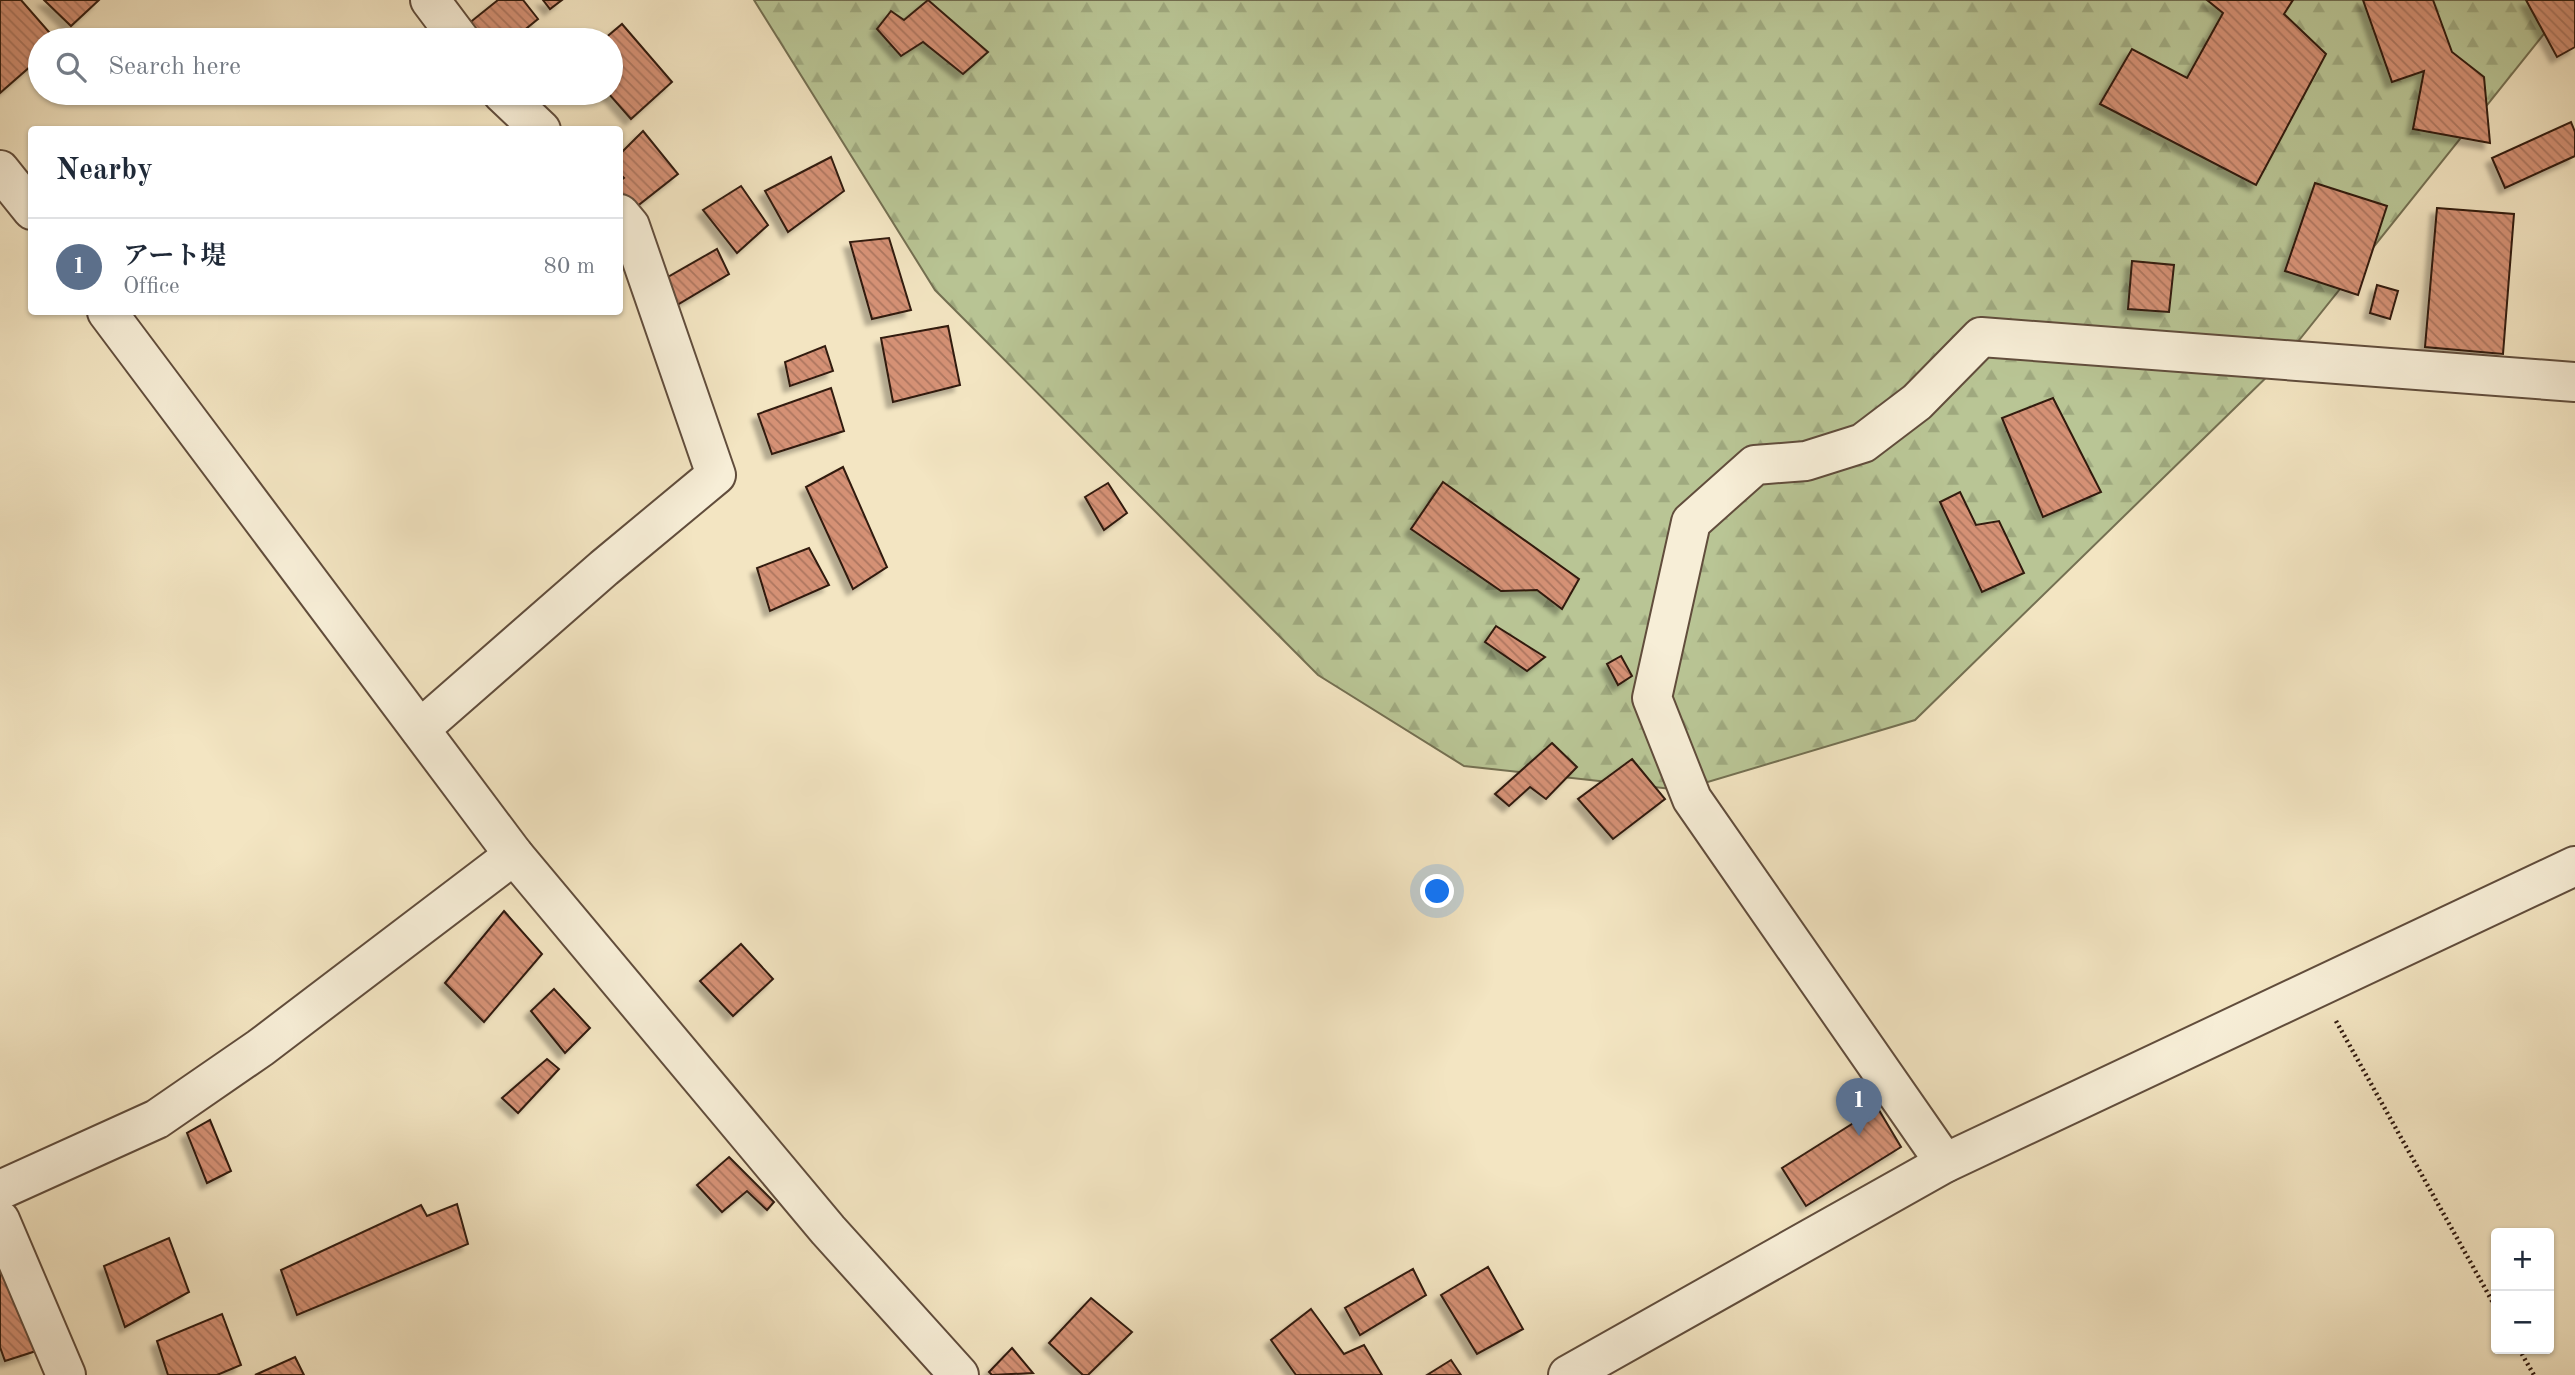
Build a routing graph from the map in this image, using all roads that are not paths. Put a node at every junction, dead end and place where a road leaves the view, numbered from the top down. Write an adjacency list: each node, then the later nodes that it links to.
1 (430, 0): 2 (street)
2 (451, 28)
3 (515, 105): 4 (street)
4 (537, 126)
5 (0, 170): 6 (street)
6 (28, 205)
7 (623, 218): 10 (street)
8 (109, 315): 10 (street)
9 (2575, 383): 13 (street)
10 (420, 729): 11 (street)
11 (514, 855): 14 (street); 17 (street)
12 (2575, 866): 13 (street)
13 (1945, 1163): 18 (street)
14 (0, 1190)
15 (0, 1220): 16 (street)
16 (65, 1375)
17 (959, 1375)
18 (1568, 1375)

